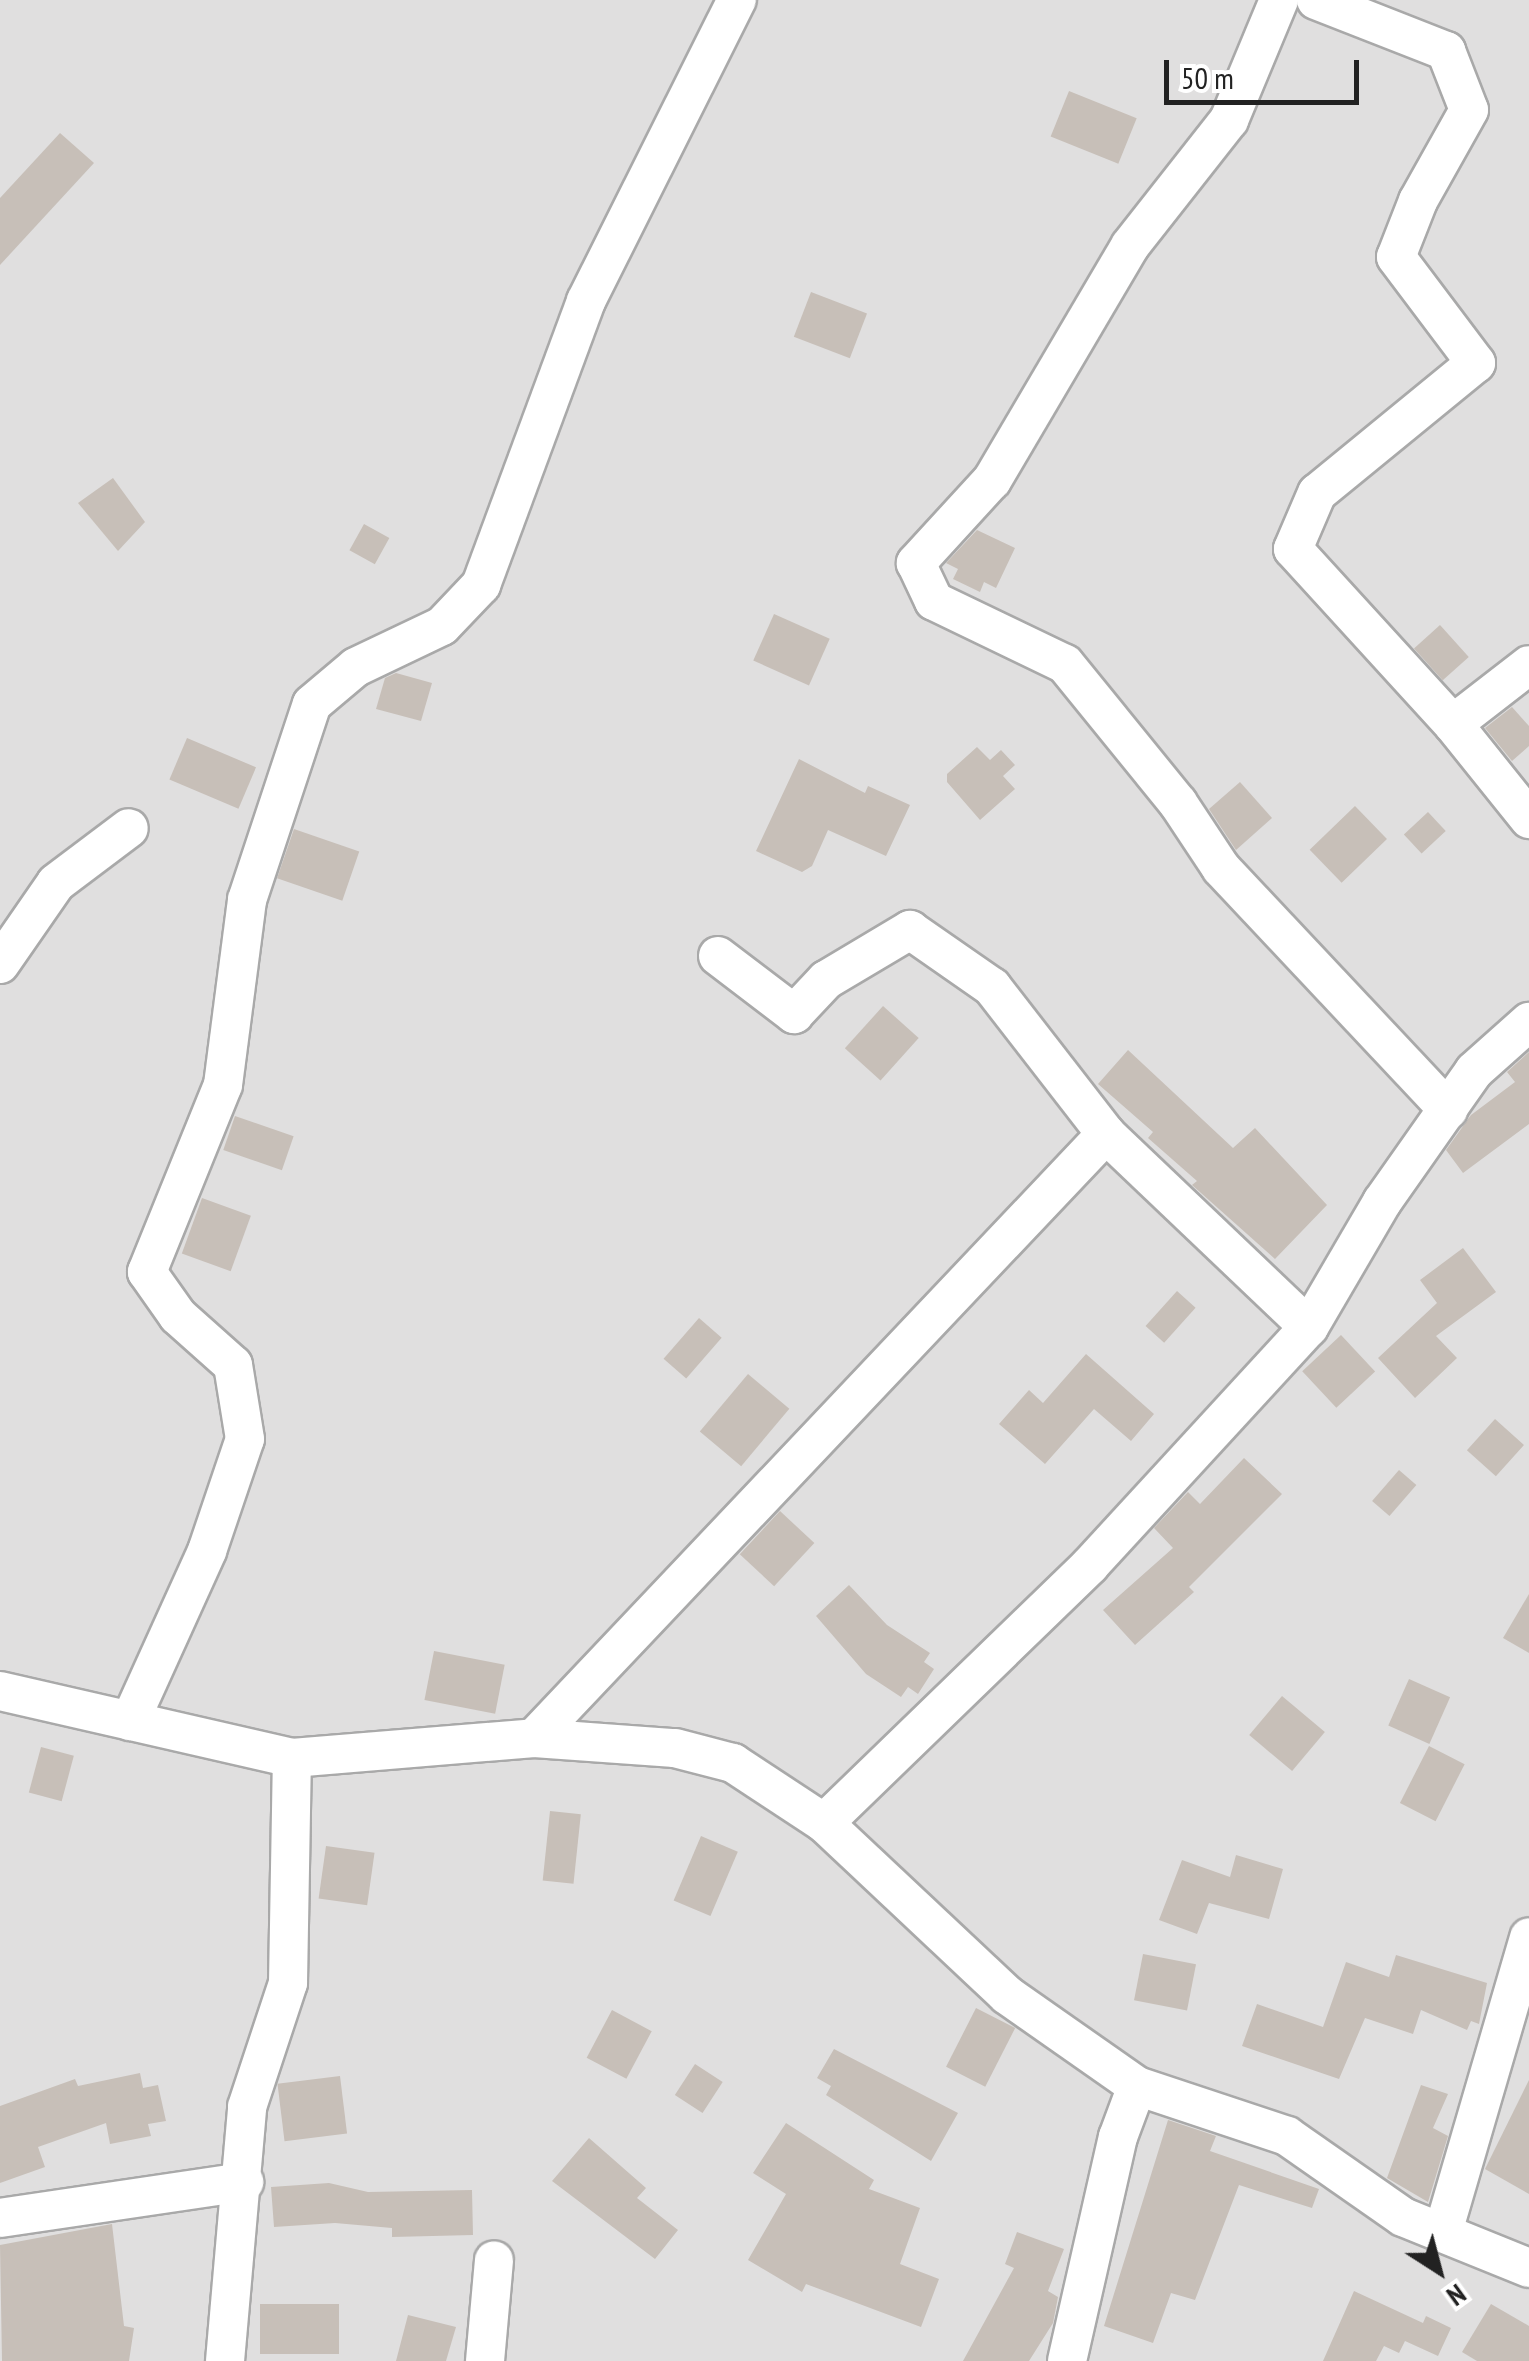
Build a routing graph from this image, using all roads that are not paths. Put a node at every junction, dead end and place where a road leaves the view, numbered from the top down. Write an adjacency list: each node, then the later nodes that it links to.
1 (737, 0): 15 (street)
2 (1279, 0): 11 (street)
3 (1316, 0): 5 (street)
4 (1529, 664): 5 (street)
5 (1453, 724): 6 (street)
6 (1529, 819)
7 (129, 828): 9 (street)
8 (718, 956): 12 (street)
9 (0, 964)
10 (1529, 1022): 11 (street)
11 (1448, 1110): 13 (street)
12 (1106, 1134): 13 (street); 16 (street)
13 (1309, 1327): 18 (street)
14 (0, 1691): 15 (street)
15 (130, 1721): 17 (street)
16 (534, 1738): 17 (street); 18 (street)
17 (292, 1758): 21 (street)
18 (824, 1823): 20 (street)
19 (1529, 1937): 23 (street)
20 (1137, 2086): 23 (street); 28 (street)
21 (244, 2182): 22 (street); 26 (street)
22 (0, 2218)
23 (1443, 2232): 25 (street)
24 (494, 2260): 27 (street)
25 (1529, 2268)
26 (225, 2361)
27 (485, 2361)
28 (1067, 2361)

